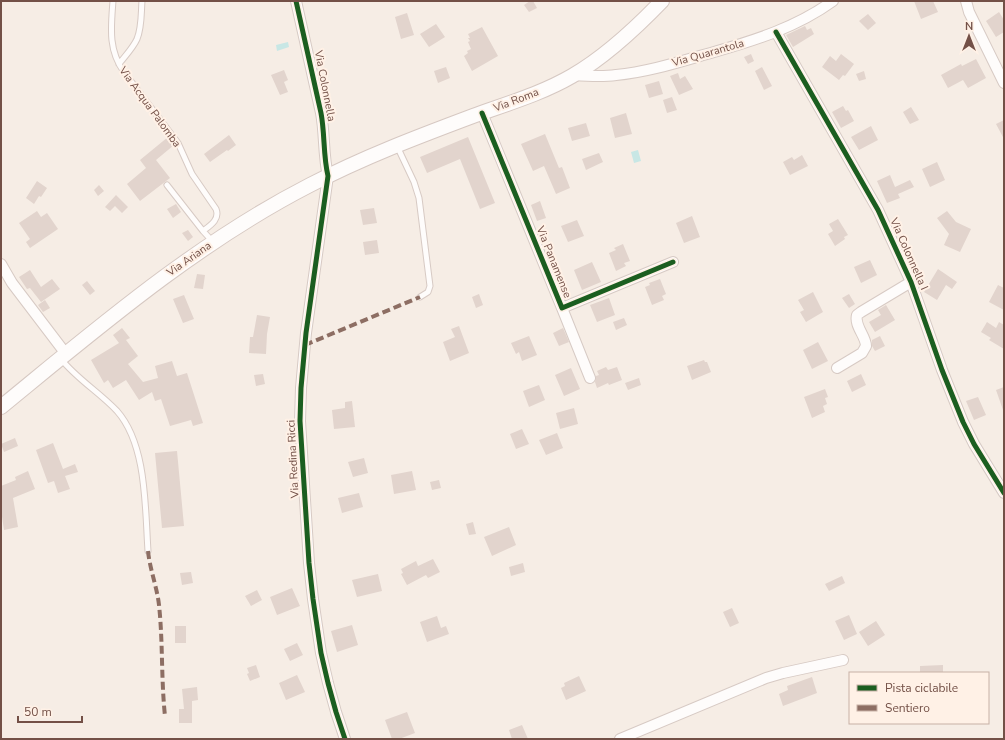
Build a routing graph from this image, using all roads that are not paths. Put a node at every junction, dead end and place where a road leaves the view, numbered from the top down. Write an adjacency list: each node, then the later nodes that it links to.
1 (113, 1): 8 (lane, Via Acqua Palomba)
2 (142, 1): 8 (lane)
3 (296, 1): 13 (street, Via Colonnella)
4 (662, 1): 9 (main road, Via Roma)
5 (834, 1): 7 (street, Via Quarantola)
6 (966, 1): 10 (street)
7 (776, 32): 9 (street, Via Quarantola); 19 (street, Via Colonnella I)
8 (119, 64): 15 (lane, Via Acqua Palomba)
9 (574, 75): 11 (main road, Via Roma)
10 (1004, 83)
11 (482, 113): 12 (main road, Via Roma); 21 (street, Via Panamense)
12 (397, 145): 13 (main road, Via Roma); 20 (lane)
13 (328, 176): 16 (main road, Via Ariana); 29 (street, Via Redina Ricci)
14 (167, 185): 15 (lane)
15 (203, 231): 16 (lane)
16 (213, 242): 22 (main road, Via Ariana)
17 (673, 262): 21 (street, Via Panamense)
18 (1, 264): 22 (street)
19 (911, 282): 23 (street); 26 (street, Via Colonnella I)
20 (420, 298)
21 (562, 308): 24 (street)
22 (63, 356): 25 (main road, Via Ariana); 27 (lane)
23 (837, 368)
24 (590, 378)
25 (1, 406)
26 (1004, 493)
27 (148, 551)
28 (844, 660): 30 (street)
29 (345, 739)
30 (620, 739)

